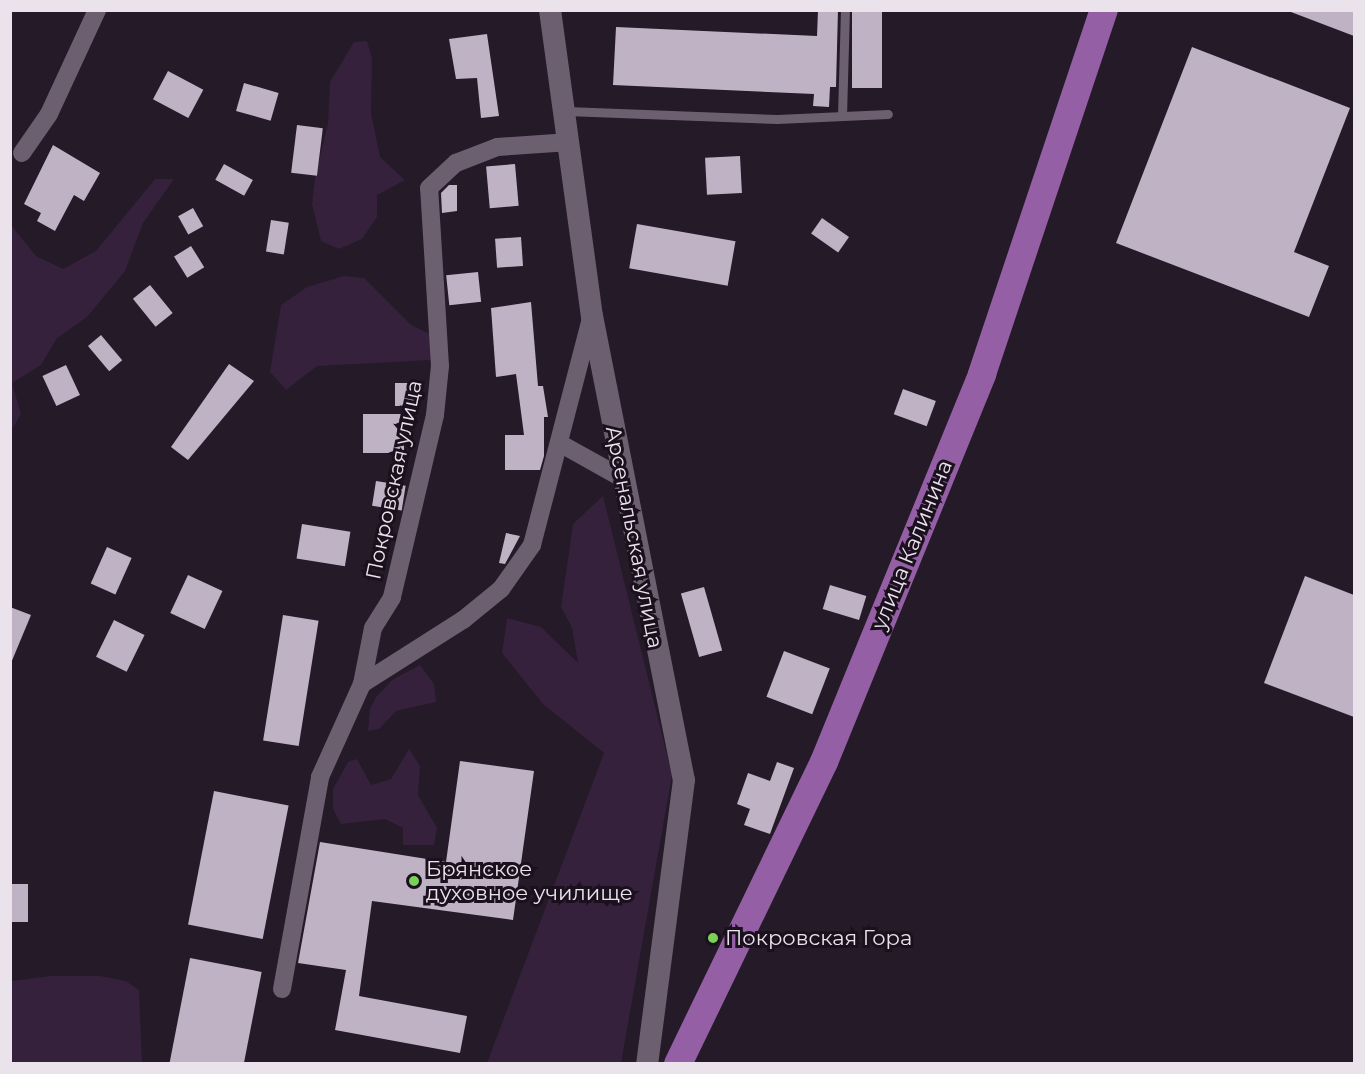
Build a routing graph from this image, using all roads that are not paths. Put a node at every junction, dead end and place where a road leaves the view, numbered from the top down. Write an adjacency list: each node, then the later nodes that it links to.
1 (97, 10): 9 (street)
2 (550, 10): 5 (street, Арсенальская улица)
3 (845, 10): 7 (lane)
4 (1099, 15): 16 (main road, улица Калинина)
5 (566, 111): 7 (lane); 8 (street, Арсенальская улица)
6 (888, 114): 7 (lane)
7 (842, 116)
8 (570, 142): 10 (street, Арсенальская улица); 13 (street, Покровская улица)
9 (22, 153)
10 (592, 316): 11 (street); 12 (street, Арсенальская улица)
11 (561, 444): 12 (street); 13 (street)
12 (622, 478): 15 (street, Арсенальская улица)
13 (362, 684): 14 (street, Покровская улица)
14 (282, 989)
15 (647, 1064)
16 (678, 1064)

